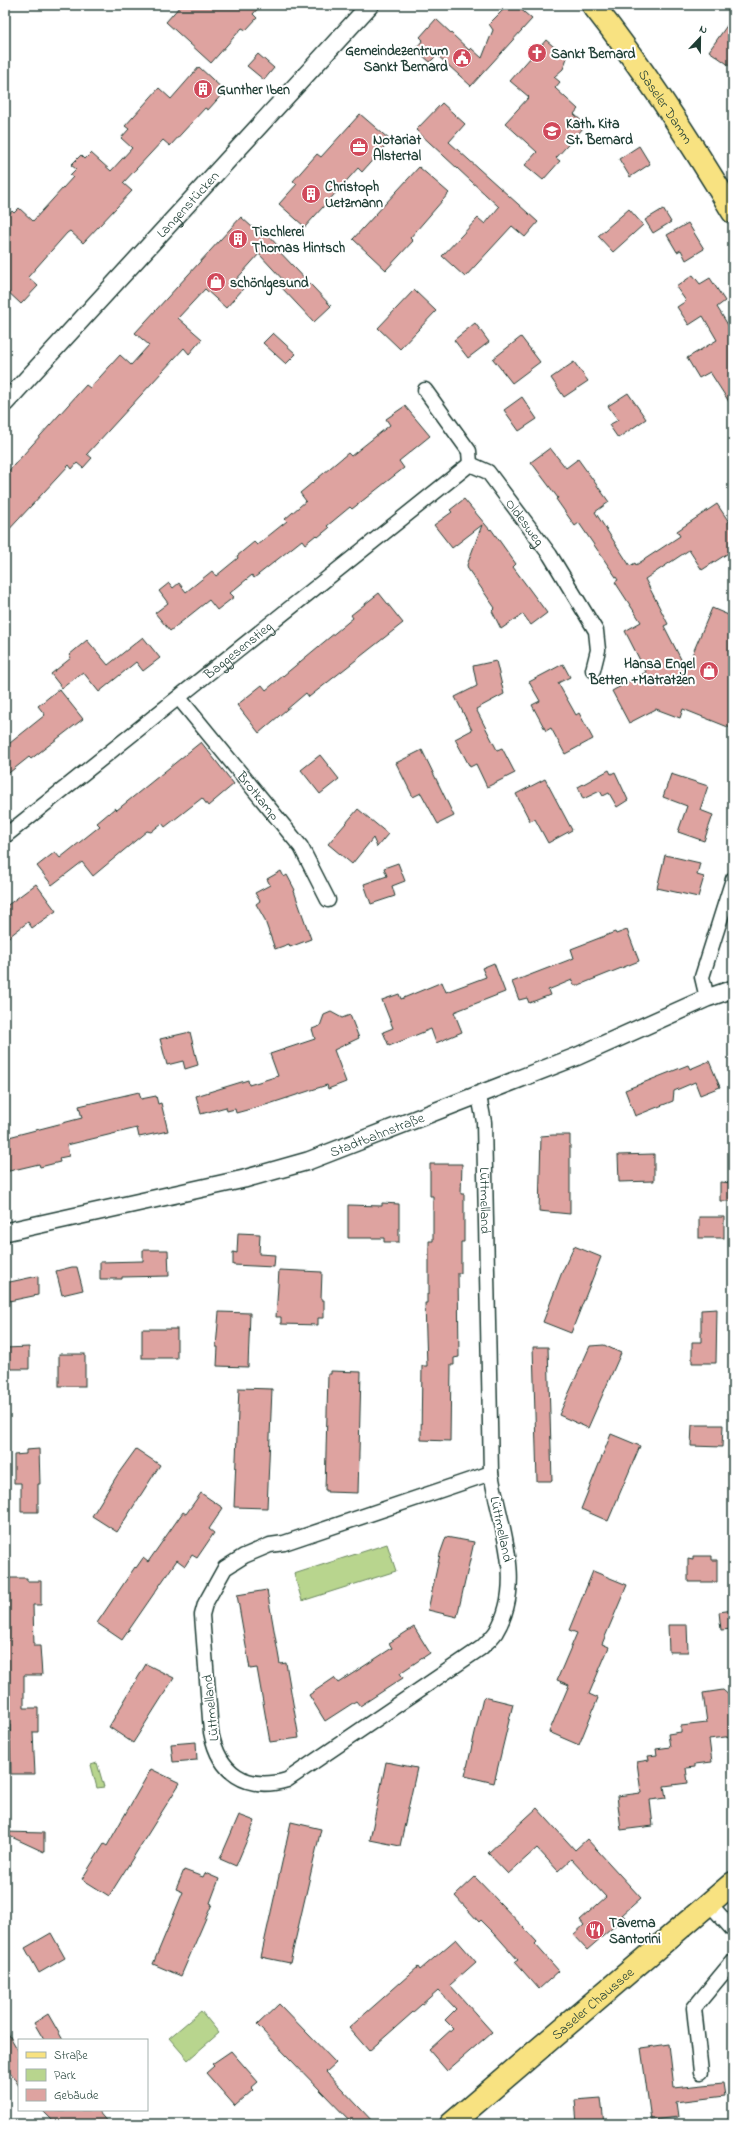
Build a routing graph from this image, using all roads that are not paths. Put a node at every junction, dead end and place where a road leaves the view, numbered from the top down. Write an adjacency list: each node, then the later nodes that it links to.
1 (370, 5): 5 (street, Langenstücken)
2 (594, 5): 3 (main road, Saseler Damm)
3 (733, 212)
4 (425, 390): 6 (street)
5 (5, 403)
6 (470, 464): 7 (street, Oldesweg); 8 (street, Baggesenstieg)
7 (593, 670)
8 (179, 698): 9 (street, Baggesenstieg); 11 (street, Brotkamp)
9 (5, 836)
10 (733, 879): 13 (street)
11 (328, 900)
12 (733, 989): 13 (street, Stadtbahnstraße)
13 (707, 998): 14 (street, Stadtbahnstraße)
14 (478, 1096): 15 (street, Stadtbahnstraße); 16 (street, Lüttmelland)
15 (5, 1232)
16 (491, 1473): 16 (street, Lüttmelland)
17 (733, 1883): 18 (main road, Saseler Chaussee)
18 (709, 1903): 19 (street); 22 (main road, Saseler Chaussee)
19 (733, 1930)
20 (733, 1961): 21 (street)
21 (701, 2072)
22 (451, 2124)

